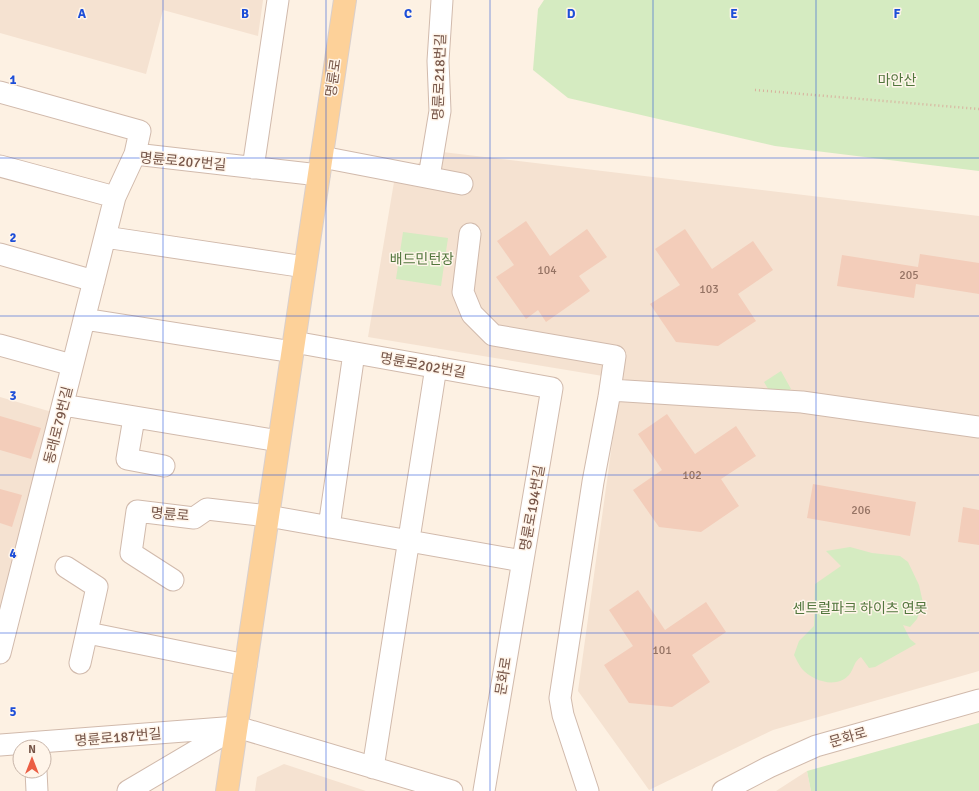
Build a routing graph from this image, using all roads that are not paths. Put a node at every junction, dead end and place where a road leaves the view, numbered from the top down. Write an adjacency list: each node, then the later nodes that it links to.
1 (278, 0): 8 (street)
2 (345, 0): 7 (main road, 명륜로)
3 (442, 0): 9 (street, 명륜로218번길)
4 (0, 92): 5 (street)
5 (135, 154): 8 (street, 명륜로207번길); 11 (street, 명륜로207번길)
6 (0, 166): 11 (street)
7 (320, 166): 8 (street, 명륜로207번길); 9 (street); 15 (main road, 명륜로)
8 (253, 168)
9 (429, 177): 10 (street)
10 (462, 184)
11 (115, 197): 13 (street, 동래로79번길)
12 (470, 234): 24 (street)
13 (105, 237): 15 (street); 16 (street, 동래로79번길)
14 (0, 254): 16 (street)
15 (305, 267): 19 (main road, 명륜로)
16 (94, 281): 17 (street, 동래로79번길)
17 (84, 319): 19 (street); 21 (street, 동래로79번길)
18 (0, 345): 21 (street)
19 (293, 347): 20 (street, 명륜로202번길); 28 (main road, 명륜로)
20 (354, 353): 22 (street, 명륜로202번길); 31 (street)
21 (72, 365): 25 (street, 동래로79번길)
22 (436, 367): 23 (street, 명륜로202번길); 32 (street)
23 (552, 388): 33 (street, 명륜로194번길)
24 (610, 390): 27 (street); 52 (street)
25 (63, 405): 26 (street); 37 (street, 동래로79번길)
26 (134, 418): 28 (street); 29 (street)
27 (979, 427)
28 (279, 441): 30 (main road, 명륜로)
29 (164, 466)
30 (268, 516): 31 (street, 명륜로194번길); 35 (street, 명륜로); 39 (main road, 명륜로)
31 (329, 527): 32 (street, 명륜로194번길)
32 (409, 541): 33 (street, 명륜로194번길); 45 (street)
33 (522, 561): 51 (street, 문화로)
34 (66, 567): 36 (street)
35 (173, 580)
36 (88, 633): 38 (street); 39 (street)
37 (0, 653)
38 (80, 663)
39 (246, 664): 41 (main road, 명륜로)
40 (979, 700): 53 (street, 문화로)
41 (237, 727): 42 (street, 명륜로187번길); 45 (street); 48 (street); 49 (main road, 명륜로)
42 (52, 743)
43 (0, 745): 44 (street, 명륜로187번길)
44 (12, 745)
45 (373, 768): 50 (street)
46 (36, 779): 47 (street)
47 (37, 791)
48 (128, 791)
49 (227, 791)
50 (452, 791)
51 (484, 791)
52 (588, 791)
53 (723, 791)

